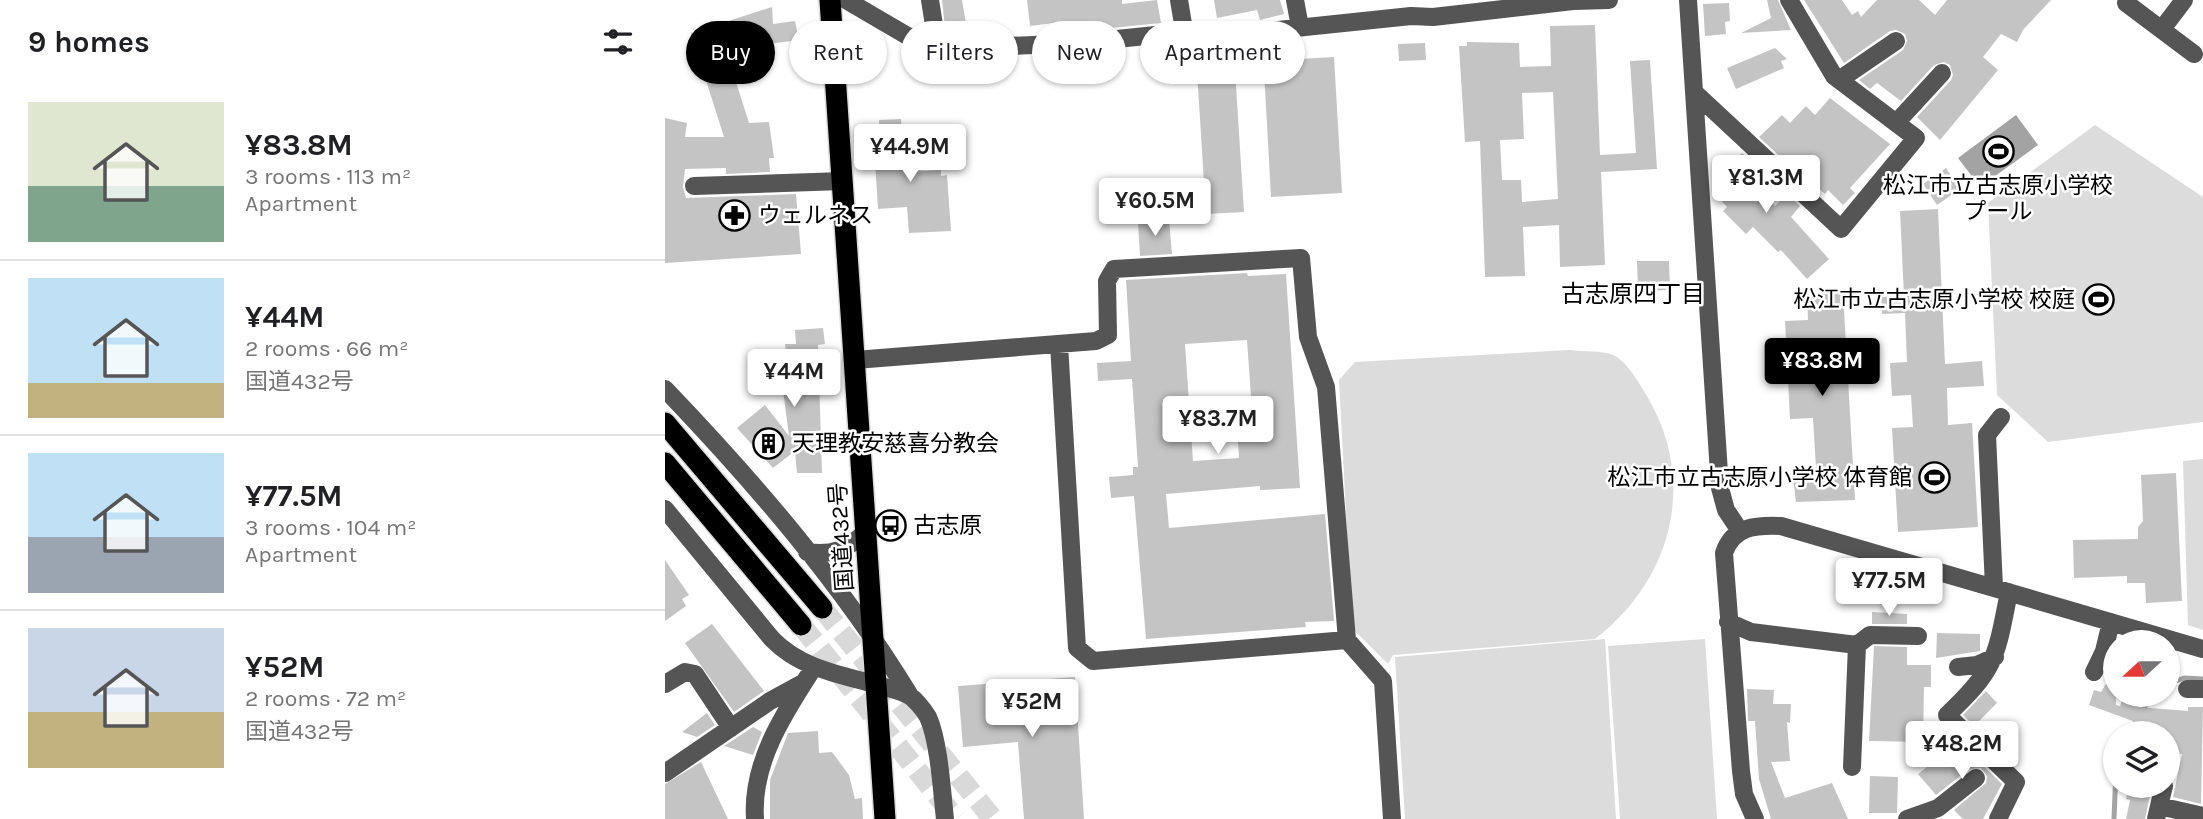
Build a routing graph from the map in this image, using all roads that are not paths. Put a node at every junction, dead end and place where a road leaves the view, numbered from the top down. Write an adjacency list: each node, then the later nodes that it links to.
1 (830, 0): 28 (highway, 国道432号)
2 (846, 0): 19 (street)
3 (930, 0): 14 (street)
4 (1179, 0): 15 (street)
5 (1295, 0): 16 (street)
6 (1580, 0): 7 (street); 12 (street)
7 (1609, 0)
8 (1688, 0): 26 (street)
9 (1789, 0): 25 (street)
10 (2184, 0): 18 (street)
11 (2126, 3): 18 (street)
12 (1478, 6): 13 (street)
13 (1420, 8): 17 (street)
14 (933, 21)
15 (1182, 21)
16 (1299, 21)
17 (1305, 26)
18 (2162, 29): 23 (street)
19 (901, 31)
20 (1140, 37): 22 (street)
21 (1896, 41): 25 (street)
22 (1018, 46)
23 (2194, 54)
24 (1942, 73): 27 (street)
25 (1839, 80): 27 (street)
26 (1694, 92): 27 (street); 37 (street)
27 (1896, 123)
28 (843, 181): 29 (street); 31 (highway, 国道432号)
29 (694, 186)
30 (1059, 344): 31 (street); 47 (street); 47 (street)
31 (855, 360): 38 (highway, 国道432号)
32 (665, 389): 39 (street)
33 (2001, 417): 40 (street)
34 (665, 423): 41 (highway)
35 (665, 463): 44 (highway)
36 (665, 509): 51 (street)
37 (1740, 531): 40 (street); 42 (street)
38 (866, 532): 39 (street); 46 (highway, 国道432号)
39 (807, 552): 46 (street)
40 (2002, 589): 43 (street); 50 (street)
41 (822, 608)
42 (1728, 622): 48 (street); 69 (street)
43 (2111, 622): 49 (street); 53 (street)
44 (801, 625)
45 (1918, 636): 48 (street)
46 (875, 638): 56 (highway, 国道432号); 57 (street)
47 (1347, 640): 68 (street)
48 (1857, 645): 59 (street)
49 (2203, 649)
50 (1995, 657): 52 (street); 71 (street)
51 (814, 667): 54 (street); 56 (street)
52 (1958, 667)
53 (2094, 672)
54 (803, 683): 58 (street); 65 (street)
55 (665, 684): 58 (street)
56 (878, 687): 57 (street); 66 (highway, 国道432号)
57 (909, 694): 67 (street)
58 (731, 728): 60 (street)
59 (1852, 767)
60 (665, 773)
61 (1976, 778): 63 (street)
62 (2158, 813): 64 (street)
63 (1940, 814): 70 (street)
64 (2203, 816)
65 (755, 819)
66 (885, 819)
67 (945, 819)
68 (1392, 819)
69 (1755, 819)
70 (1907, 819)
71 (1998, 819)

